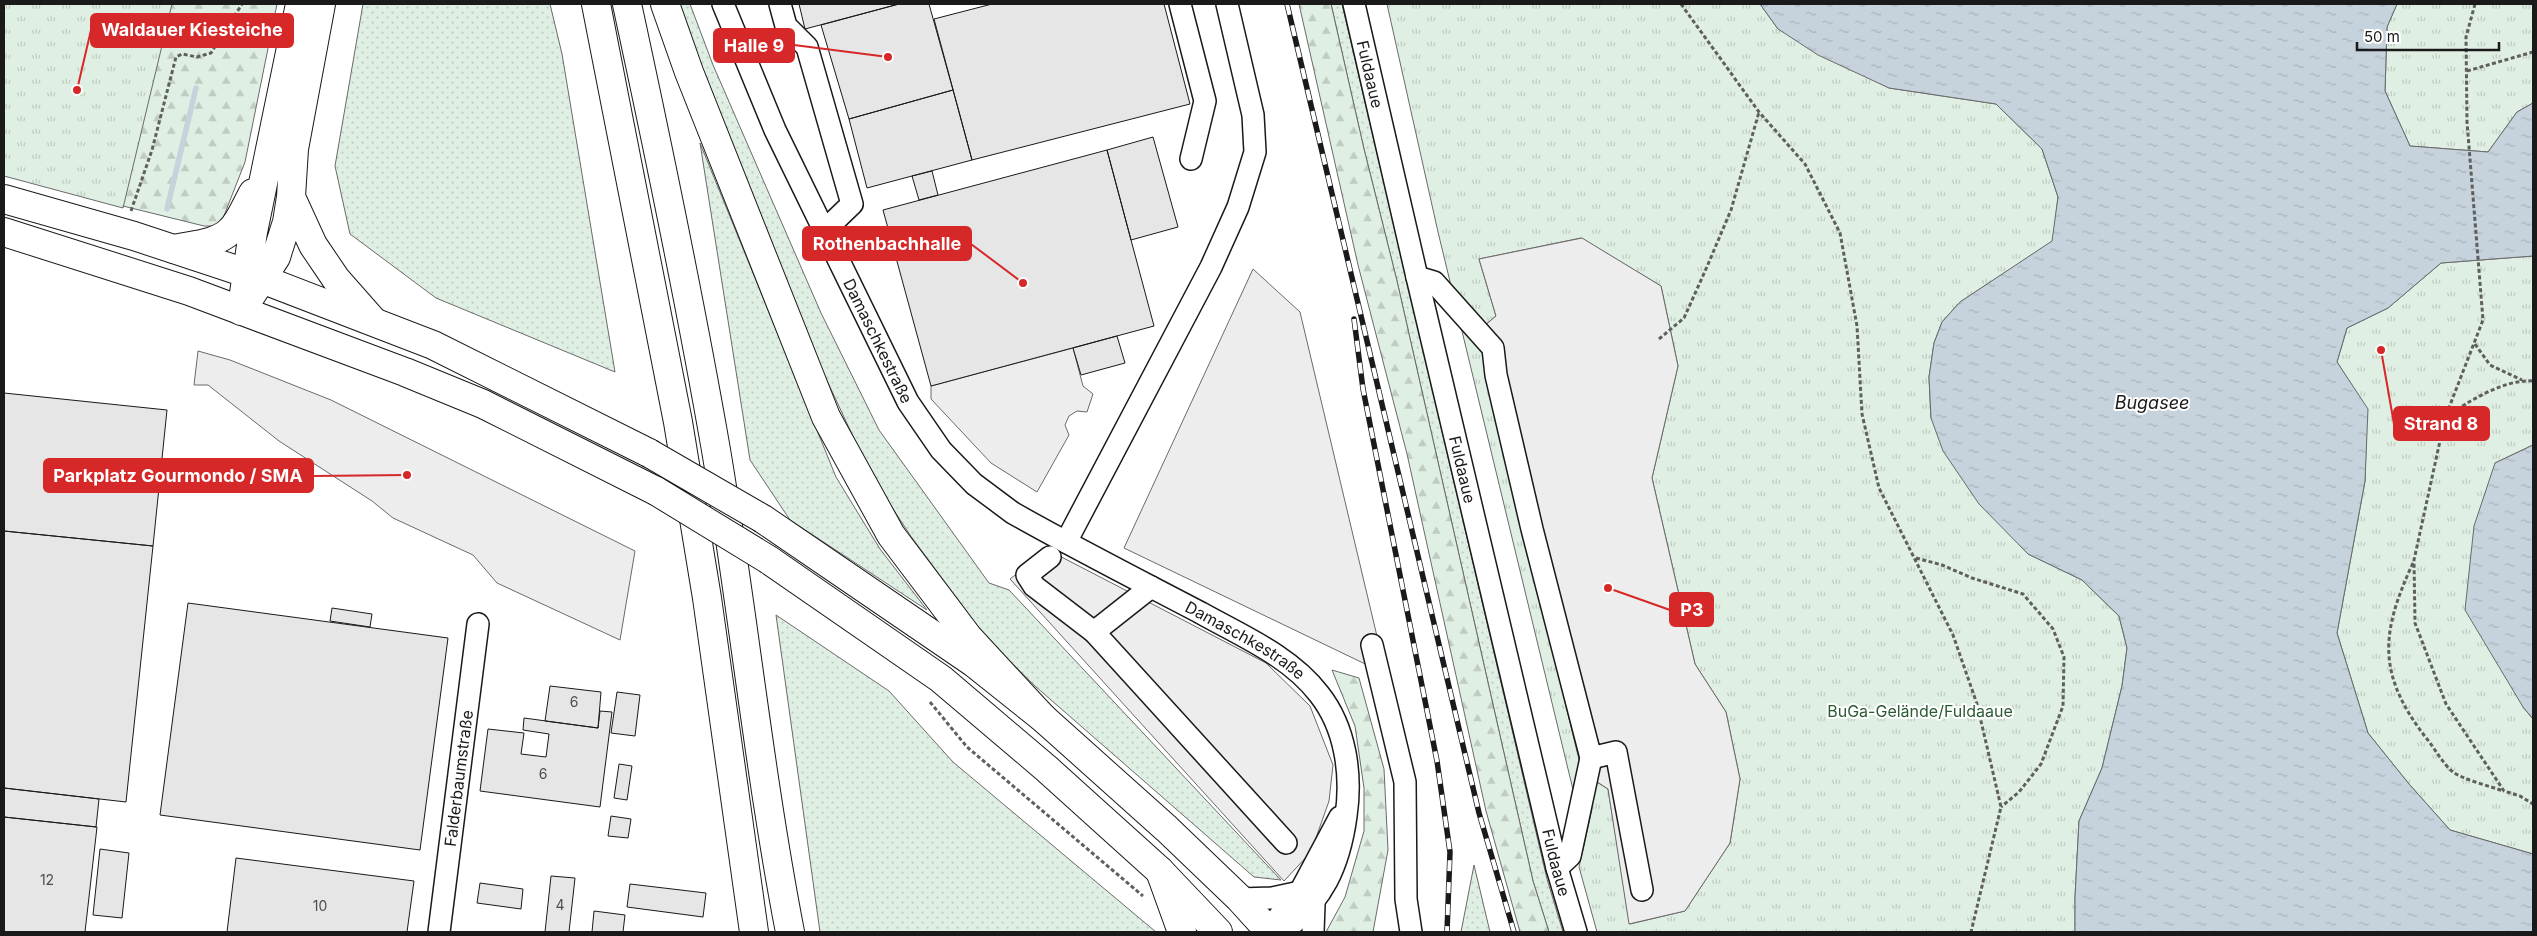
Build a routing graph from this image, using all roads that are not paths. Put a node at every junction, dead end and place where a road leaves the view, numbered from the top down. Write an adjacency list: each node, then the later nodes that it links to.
1 (300, 4): 14 (main road)
2 (322, 4): 15 (main road)
3 (588, 4): 12 (main road)
4 (596, 4): 12 (main road)
5 (627, 4): 34 (main road)
6 (664, 4): 30 (main road)
7 (723, 4): 17 (street, Damaschkestraße)
8 (780, 4): 17 (street)
9 (1180, 4): 13 (street)
10 (1227, 4): 24 (street)
11 (1354, 4): 21 (street, Fuldaaue)
12 (608, 66): 40 (main road)
13 (1191, 159)
14 (266, 170): 19 (main road); 20 (main road)
15 (291, 197): 20 (main road); 23 (main road)
16 (4, 199): 19 (main road)
17 (825, 230): 24 (street, Damaschkestraße)
18 (4, 232): 22 (main road)
19 (174, 249): 20 (main road)
20 (254, 276): 22 (main road); 23 (main road)
21 (1416, 277): 31 (street); 33 (street, Fuldaaue)
22 (241, 311): 35 (main road, bridge)
23 (373, 321): 30 (main road, bridge)
24 (1066, 542): 26 (street, Damaschkestraße)
25 (1050, 557): 28 (street)
26 (1151, 587): 28 (street); 38 (street, Damaschkestraße)
27 (478, 624): 39 (street, Falderbaumstraße)
28 (1094, 632): 32 (street)
29 (1372, 645): 47 (street)
30 (1043, 718): 37 (main road)
31 (1591, 758): 33 (street); 36 (street)
32 (1286, 843)
33 (1557, 868): 48 (street, Fuldaaue)
34 (779, 872): 41 (main road); 42 (main road)
35 (1160, 872): 43 (main road); 44 (main road)
36 (1642, 890)
37 (1240, 898): 38 (street); 45 (main road)
38 (1307, 898): 45 (street, Damaschkestraße); 46 (street, Damaschkestraße)
39 (440, 932)
40 (754, 932)
41 (785, 932)
42 (790, 932)
43 (1182, 932)
44 (1218, 932)
45 (1272, 932)
46 (1312, 932)
47 (1412, 932)
48 (1576, 932)

